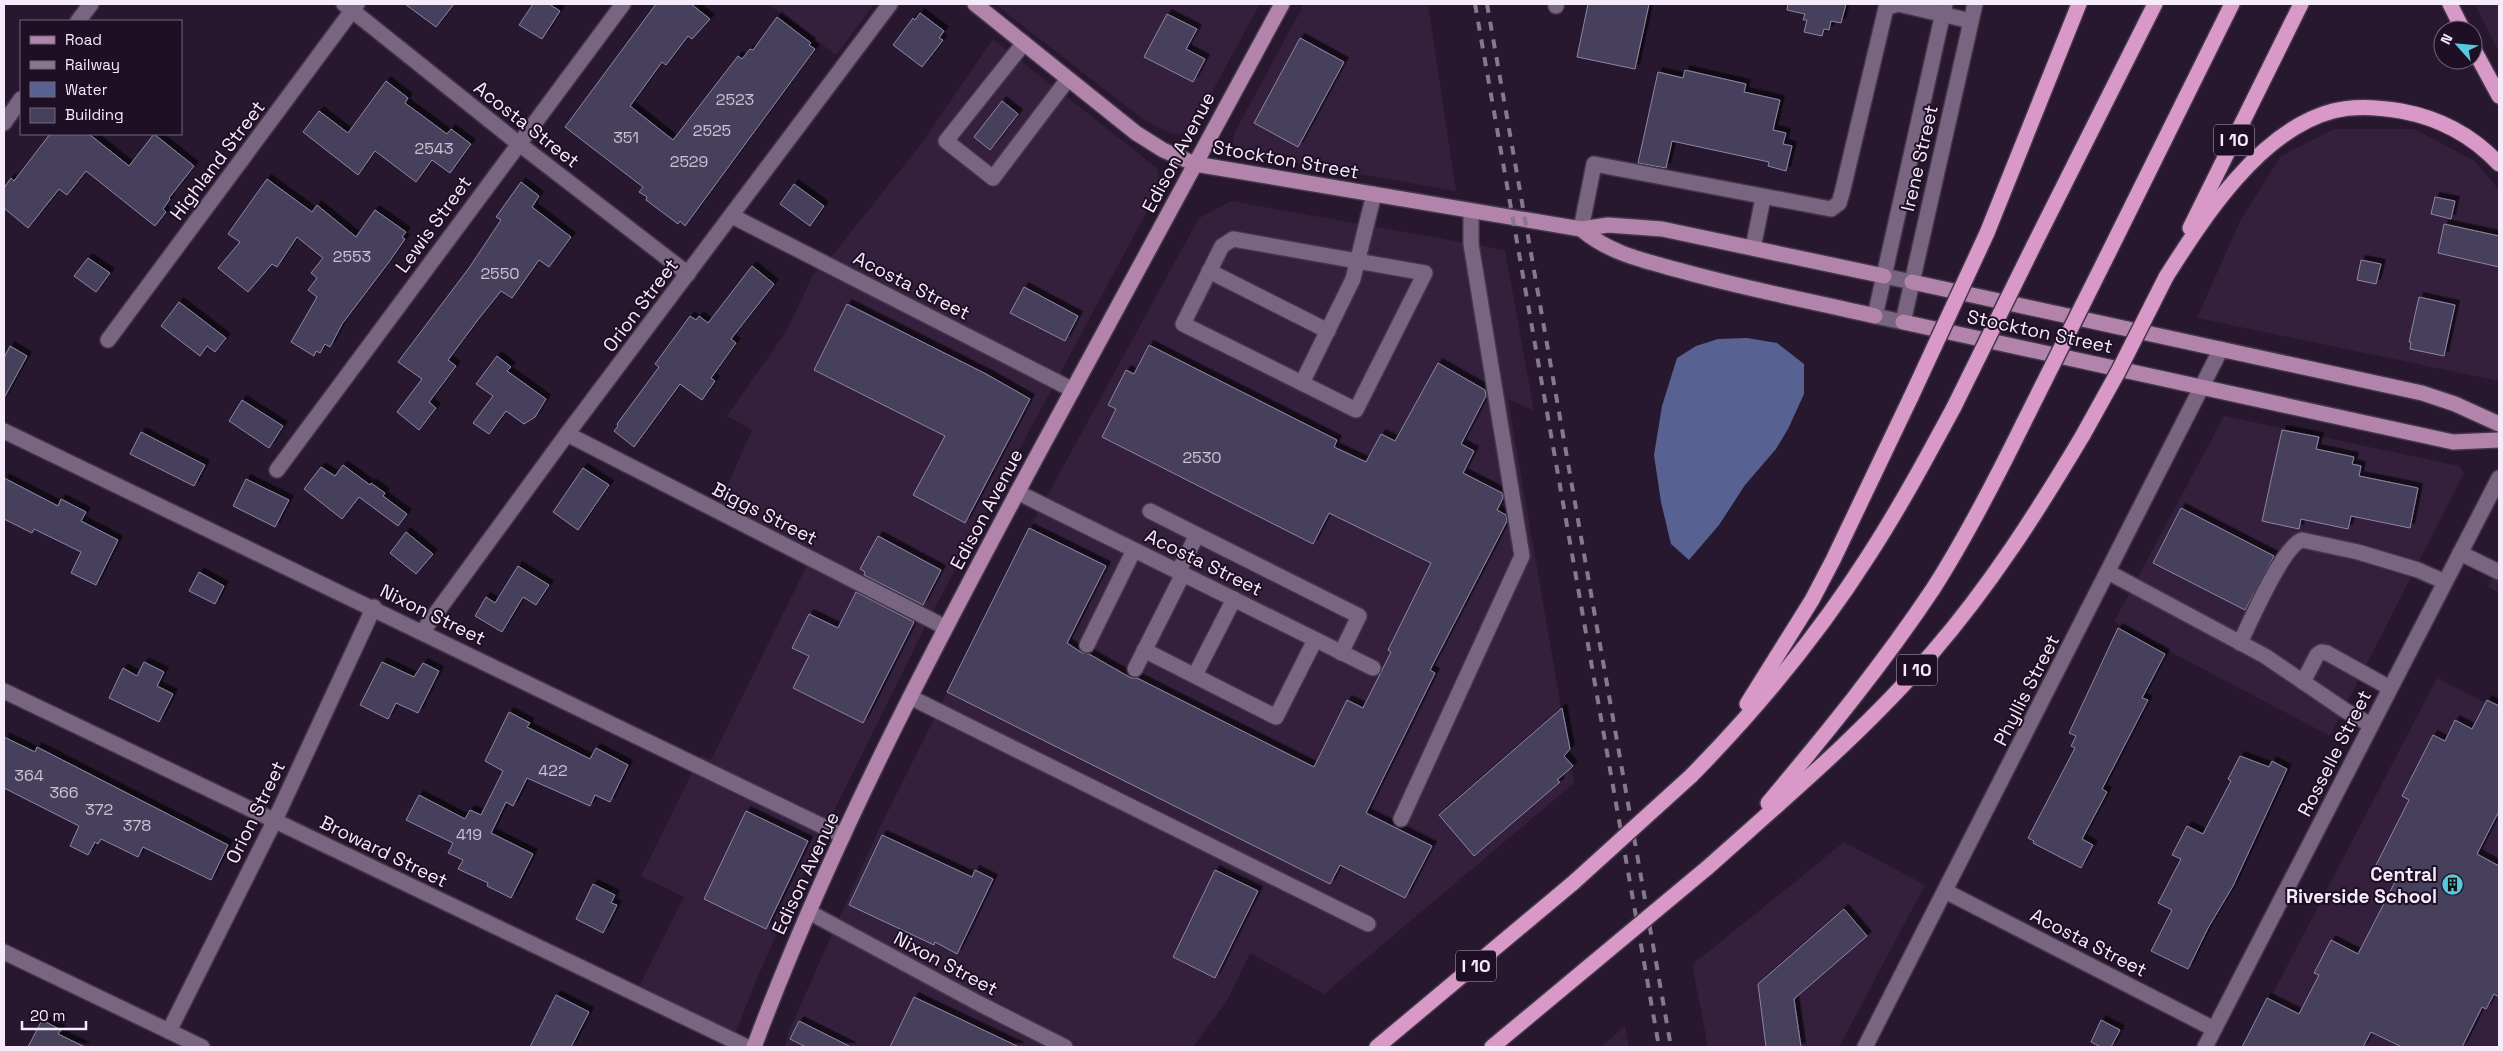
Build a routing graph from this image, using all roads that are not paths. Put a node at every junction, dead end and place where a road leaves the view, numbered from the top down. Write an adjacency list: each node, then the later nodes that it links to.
1 (91, 4): 14 (street)
2 (623, 4): 23 (street, Lewis Street)
3 (890, 4): 29 (street, Orion Street)
4 (975, 4): 17 (main road, Stockton Street)
5 (1282, 4): 24 (main road, Edison Avenue)
6 (1975, 4): 16 (street, Irene Street)
7 (2079, 4): 78 (highway, bridge)
8 (2155, 4): 78 (highway, I 10, bridge)
9 (2232, 4): 82 (highway, bridge)
10 (2302, 4): 36 (highway, I 10)
11 (2450, 4): 15 (highway)
12 (351, 6): 23 (street, Acosta Street); 41 (street, Highland Street)
13 (1944, 9): 16 (street); 27 (street); 35 (street, Irene Street)
14 (79, 20)
15 (2458, 20)
16 (1971, 21): 37 (street, Irene Street)
17 (1024, 42): 19 (main road, Stockton Street); 19 (street)
18 (2483, 66): 20 (highway)
19 (1068, 79): 24 (main road, Stockton Street)
20 (2499, 96)
21 (20, 100): 22 (street)
22 (4, 123)
23 (518, 143): 34 (street, Acosta Street); 50 (street, Lewis Street)
24 (1195, 164): 26 (main road, Stockton Street); 45 (main road, Edison Avenue)
25 (2499, 164): 36 (highway)
26 (1374, 194): 28 (main road, Stockton Street); 32 (street)
27 (1764, 198): 30 (street); 31 (street)
28 (1471, 211): 30 (main road, Stockton Street); 79 (street)
29 (732, 216): 34 (street, Orion Street); 45 (street, Acosta Street)
30 (1581, 229): 31 (main road, Stockton Street); 38 (main road, Stockton Street)
31 (1754, 248): 35 (main road, Stockton Street)
32 (1359, 261): 33 (street); 40 (street); 43 (street)
33 (1209, 271): 40 (street); 43 (street)
34 (688, 274): 48 (street, Orion Street)
35 (1884, 276): 37 (street, Stockton Street); 38 (street, Irene Street)
36 (2166, 276): 82 (highway, I 10, bridge)
37 (1912, 282): 39 (street, Irene Street); 42 (main road, Stockton Street)
38 (1875, 316): 39 (street, Stockton Street)
39 (1903, 322): 44 (main road, Stockton Street)
40 (1328, 330): 43 (street)
41 (108, 340)
42 (2221, 349): 44 (street, Phyllis Street); 46 (main road, Stockton Street)
43 (1302, 383)
44 (2203, 387): 49 (main road, Stockton Street); 57 (street, Phyllis Street)
45 (1073, 390): 52 (main road, Edison Avenue)
46 (2499, 424)
47 (4, 431): 62 (street, Nixon Street)
48 (567, 434): 63 (street, Biggs Street); 64 (street, Orion Street)
49 (2499, 440)
50 (276, 470)
51 (2499, 478): 56 (street, Rosselle Street)
52 (1017, 492): 55 (street, Acosta Street); 63 (main road, Edison Avenue)
53 (1150, 511): 54 (street)
54 (1197, 535): 59 (street); 69 (street)
55 (1134, 550): 59 (street, Acosta Street); 67 (street)
56 (2460, 552): 58 (street); 60 (street, Rosselle Street)
57 (2108, 572): 66 (street); 83 (street, Phyllis Street)
58 (2499, 572)
59 (1181, 573): 61 (street, Acosta Street); 68 (street)
60 (2445, 582): 66 (street); 74 (street, Rosselle Street)
61 (1234, 600): 65 (street, Acosta Street); 72 (street)
62 (374, 607): 64 (street, Nixon Street); 80 (street, Orion Street)
63 (945, 627): 76 (main road, Edison Avenue)
64 (423, 631): 81 (street, Nixon Street)
65 (1315, 640): 69 (street, Acosta Street); 72 (street)
66 (2240, 643): 73 (street)
67 (1087, 645)
68 (1144, 650): 71 (street); 72 (street)
69 (1341, 653): 70 (street, Acosta Street)
70 (1373, 668)
71 (1135, 669)
72 (1194, 675)
73 (2303, 682): 74 (street); 77 (street)
74 (2390, 688): 77 (street, Rosselle Street)
75 (4, 691): 80 (street, Broward Street)
76 (910, 697): 81 (main road, Edison Avenue); 85 (street)
77 (2371, 725): 87 (street, Rosselle Street)
78 (1691, 776): 93 (highway, I 10, bridge)
79 (1401, 819)
80 (275, 820): 88 (street, Orion Street); 90 (street, Broward Street)
81 (843, 836): 84 (main road, Edison Avenue)
82 (1706, 868): 94 (highway, I 10, bridge)
83 (1945, 891): 87 (street, Acosta Street); 95 (street, Phyllis Street)
84 (809, 912): 91 (main road, Edison Avenue); 92 (street, Nixon Street)
85 (1368, 924)
86 (4, 952): 88 (street)
87 (2214, 1029): 96 (street, Rosselle Street)
88 (169, 1031): 89 (street)
89 (202, 1047)
90 (747, 1047)
91 (754, 1047)
92 (1065, 1047)
93 (1377, 1047)
94 (1492, 1047)
95 (1865, 1047)
96 (2205, 1047)

